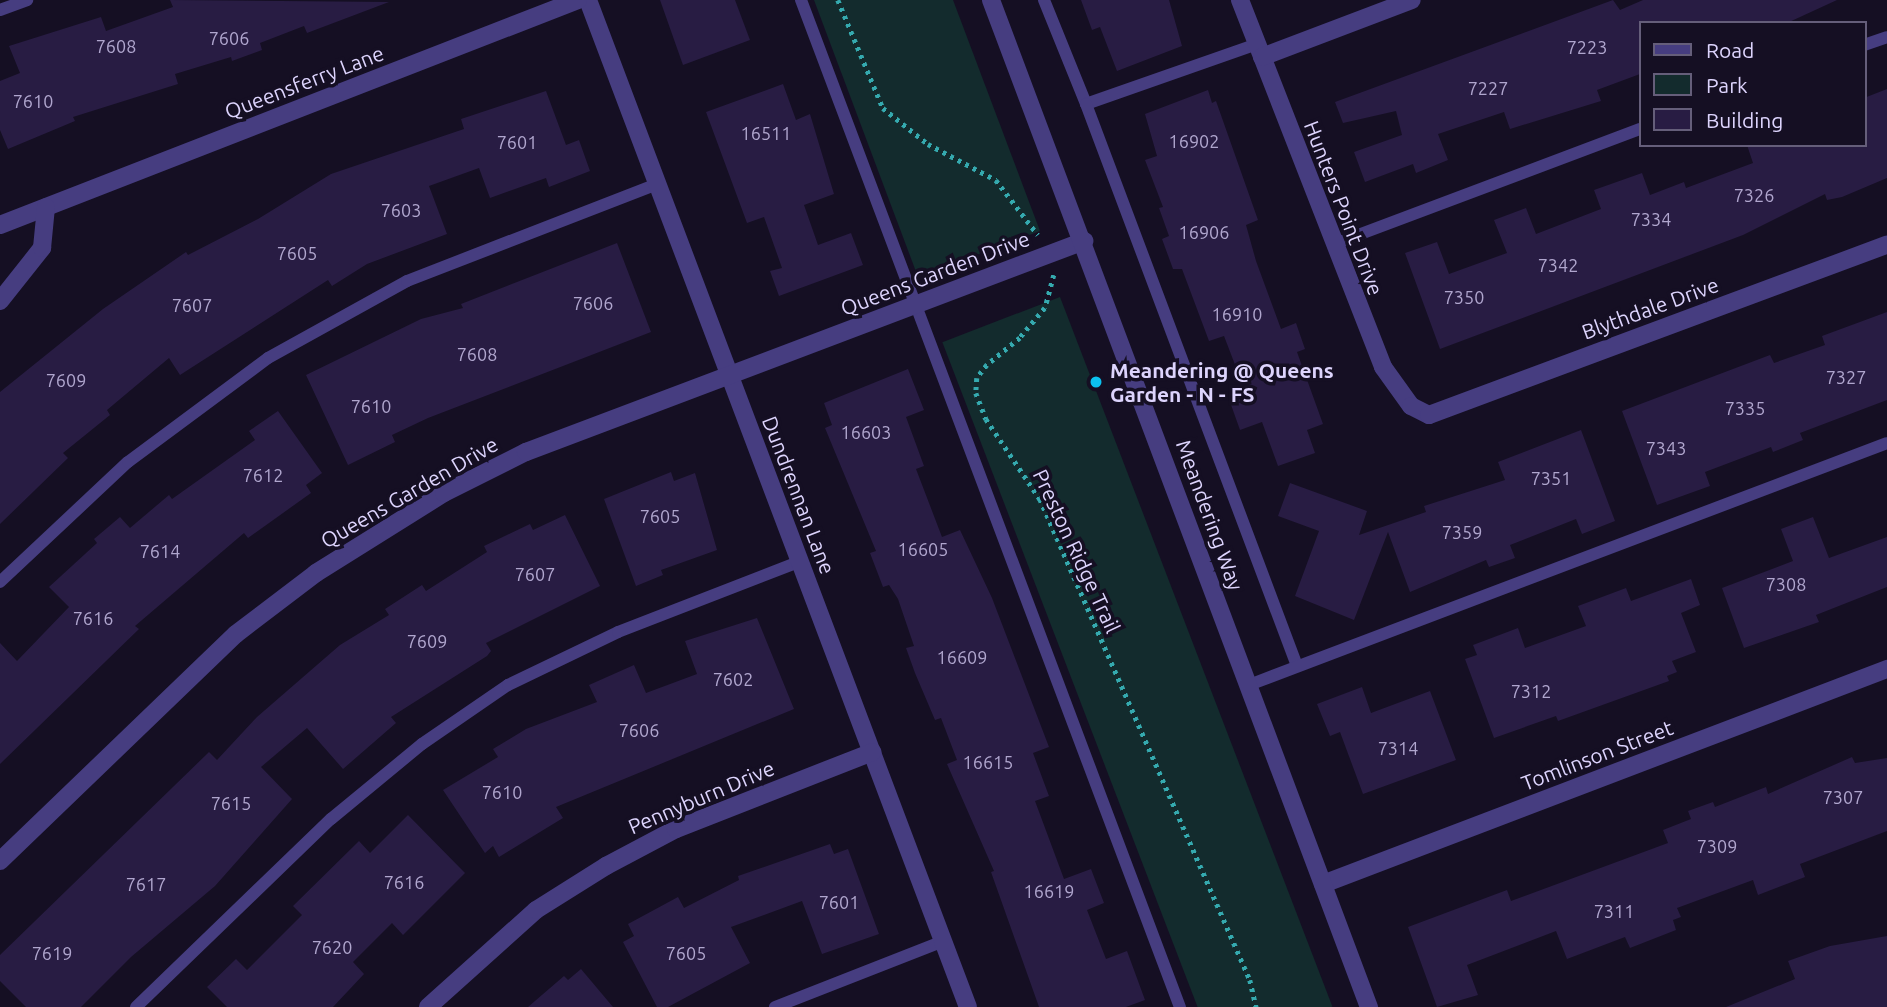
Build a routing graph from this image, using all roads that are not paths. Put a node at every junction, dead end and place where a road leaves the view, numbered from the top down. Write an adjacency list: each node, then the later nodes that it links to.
1 (27, 0): 9 (lane)
2 (579, 0): 16 (street, Queensferry Lane)
3 (588, 0): 15 (street, Dundrennan Lane)
4 (801, 0): 22 (lane)
5 (991, 0): 18 (street, Meandering Way)
6 (1044, 0): 13 (lane)
7 (1240, 0): 12 (street, Hunters Point Drive)
8 (1412, 0): 12 (street)
9 (0, 10)
10 (1887, 37): 11 (lane)
11 (1866, 45)
12 (1259, 50): 13 (lane); 19 (street, Hunters Point Drive)
13 (1086, 104): 28 (lane)
14 (1638, 131): 19 (lane)
15 (655, 185): 23 (street, Dundrennan Lane); 27 (lane)
16 (46, 207): 17 (street, Queensferry Lane); 21 (street)
17 (0, 225)
18 (1084, 241): 22 (street, Queens Garden Drive); 30 (street, Meandering Way)
19 (1334, 244): 24 (street, Hunters Point Drive)
20 (1887, 245): 24 (street, Blythdale Drive)
21 (0, 301)
22 (916, 304): 23 (street, Queens Garden Drive); 39 (lane)
23 (728, 376): 26 (street, Dundrennan Lane); 32 (street, Queens Garden Drive)
24 (1429, 415)
25 (1887, 443): 28 (lane)
26 (801, 561): 31 (street, Dundrennan Lane); 35 (lane)
27 (0, 582)
28 (1297, 666): 30 (lane)
29 (1887, 669): 33 (street, Tomlinson Street)
30 (1249, 685): 33 (street, Meandering Way)
31 (872, 752): 34 (street, Dundrennan Lane); 36 (street, Pennyburn Drive)
32 (0, 860)
33 (1322, 884): 40 (street, Meandering Way)
34 (943, 941): 37 (lane); 38 (street, Dundrennan Lane)
35 (136, 1007)
36 (428, 1007)
37 (775, 1007)
38 (968, 1007)
39 (1180, 1007)
40 (1369, 1007)

